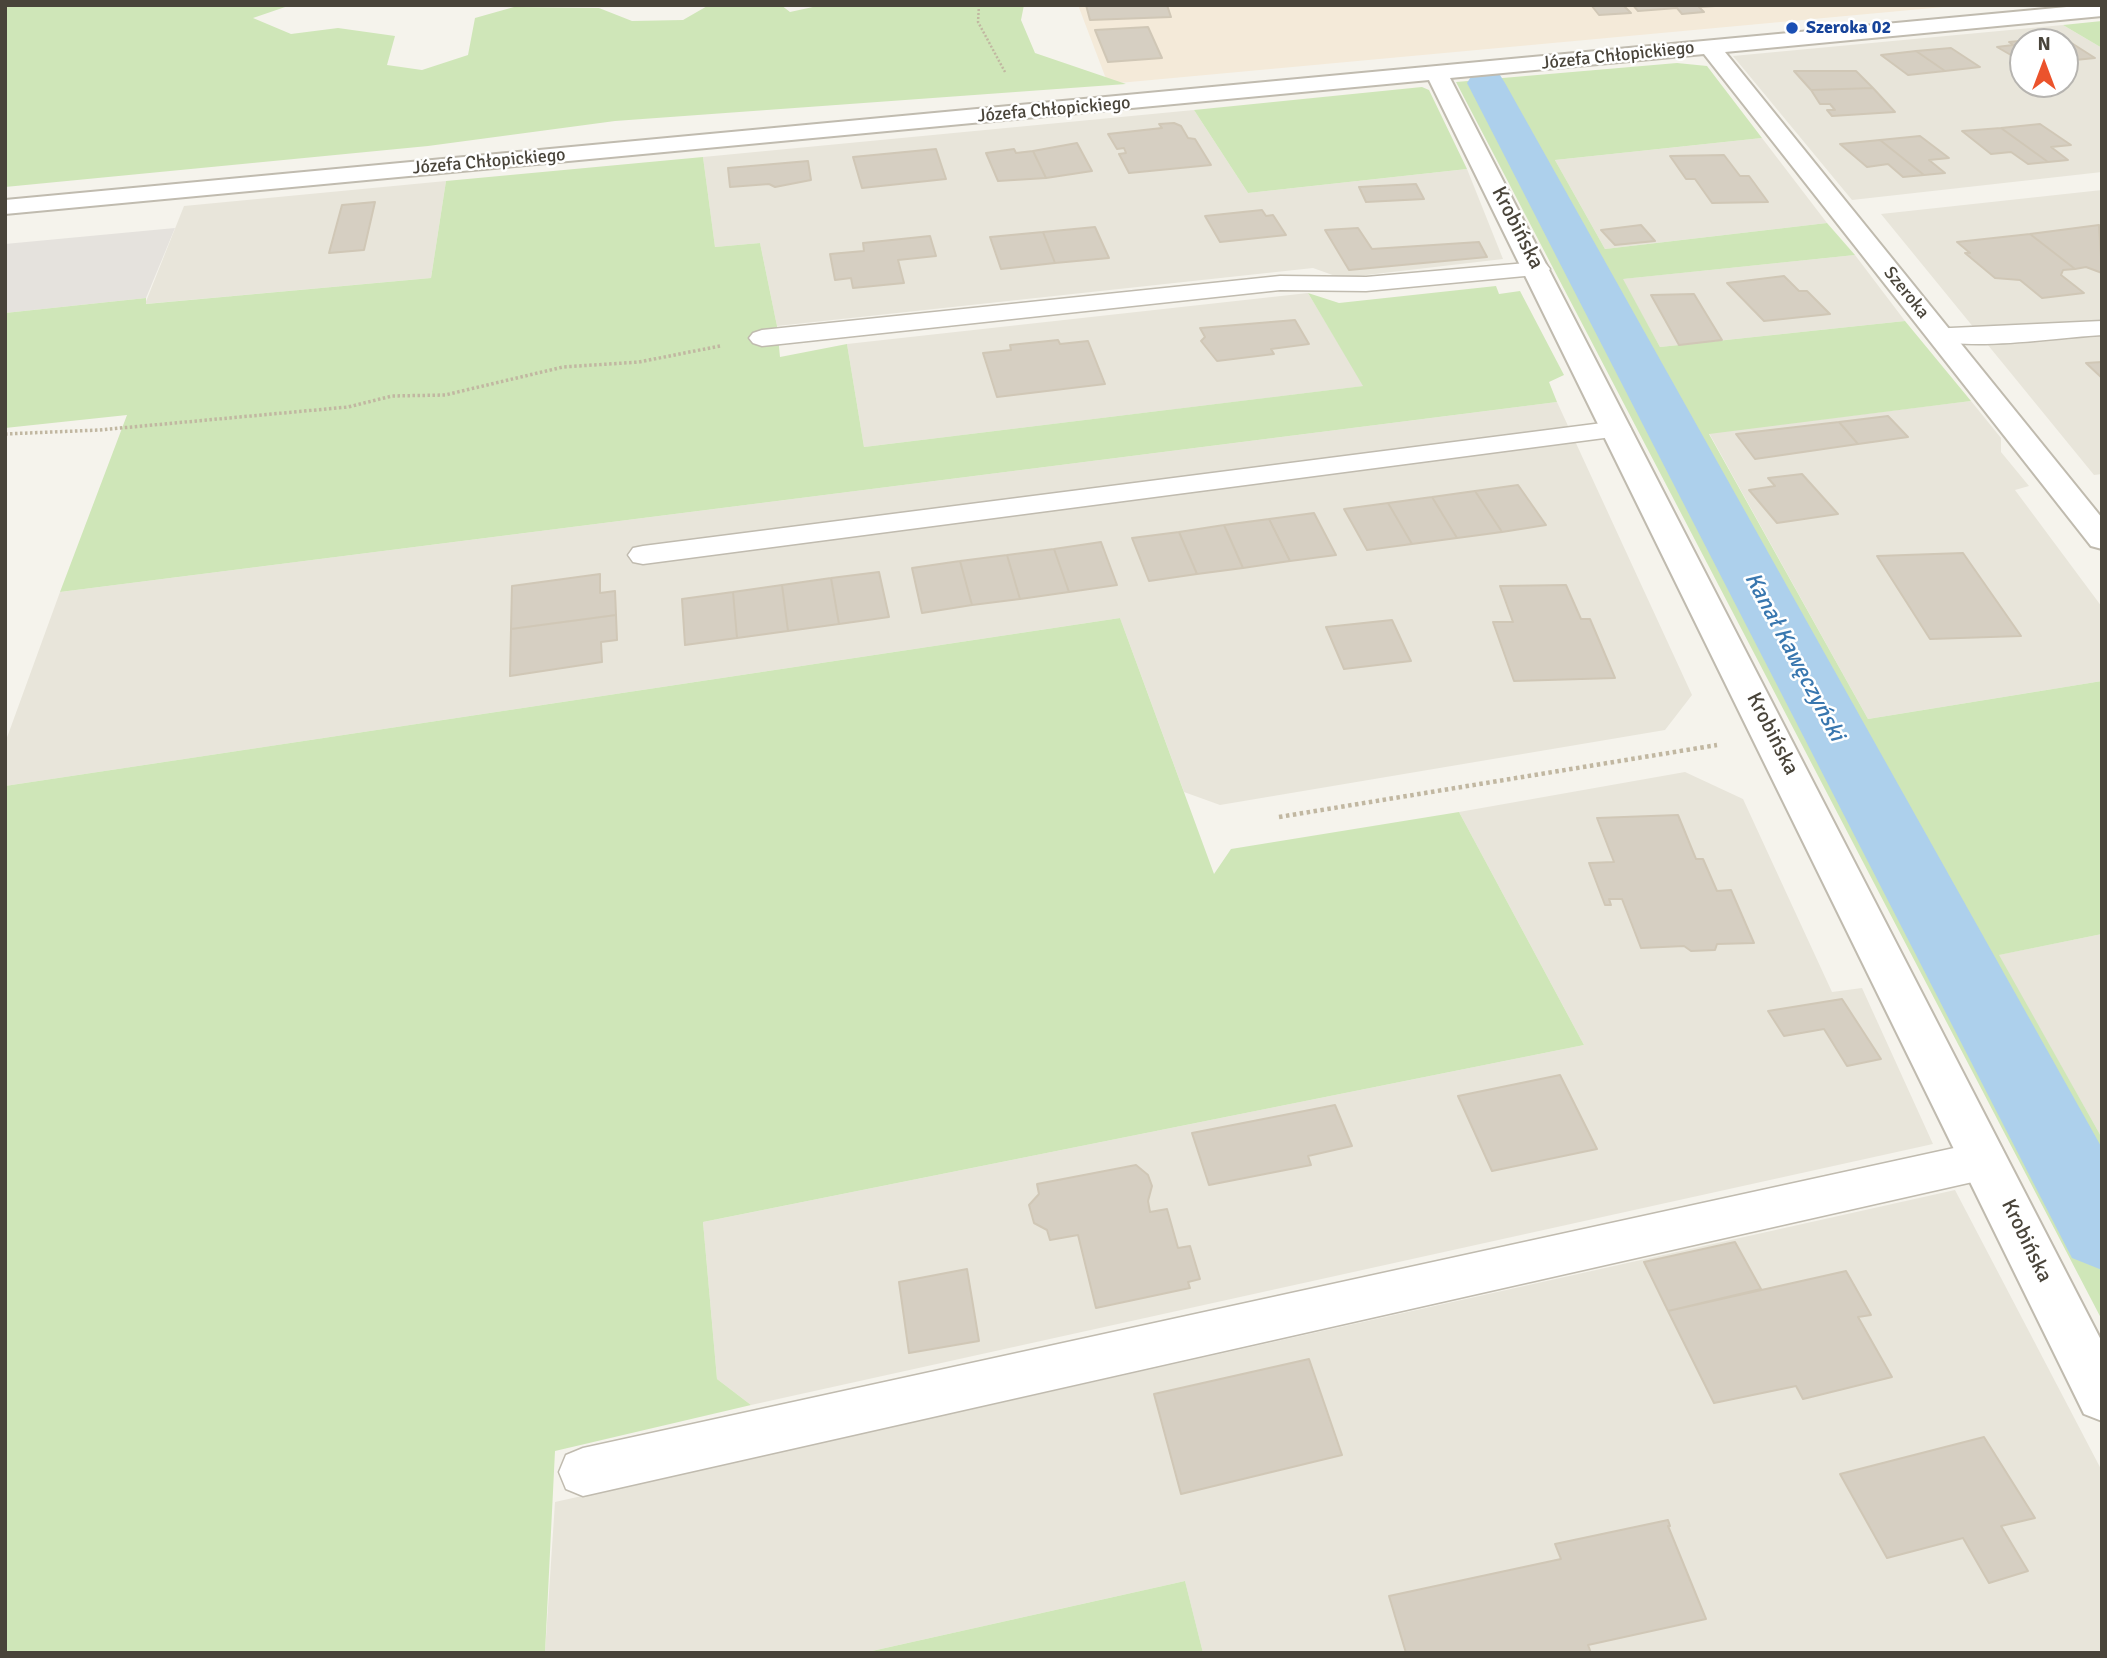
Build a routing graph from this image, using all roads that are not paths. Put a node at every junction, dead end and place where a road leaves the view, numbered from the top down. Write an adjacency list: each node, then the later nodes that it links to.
1 (2102, 10): 2 (street, Józefa Chłopickiego)
2 (1710, 47): 3 (street, Józefa Chłopickiego); 7 (street, Szeroka)
3 (1438, 75): 4 (street, Józefa Chłopickiego); 5 (street, Krobińska)
4 (5, 207)
5 (1538, 269): 8 (lane); 9 (street, Krobińska)
6 (2102, 328): 7 (lane)
7 (1938, 334): 10 (street, Szeroka)
8 (762, 338)
9 (1618, 429): 11 (lane); 12 (street, Krobińska)
10 (2102, 539)
11 (643, 555)
12 (1986, 1160): 13 (street, Krobińska); 14 (lane)
13 (2102, 1396)
14 (583, 1472)

